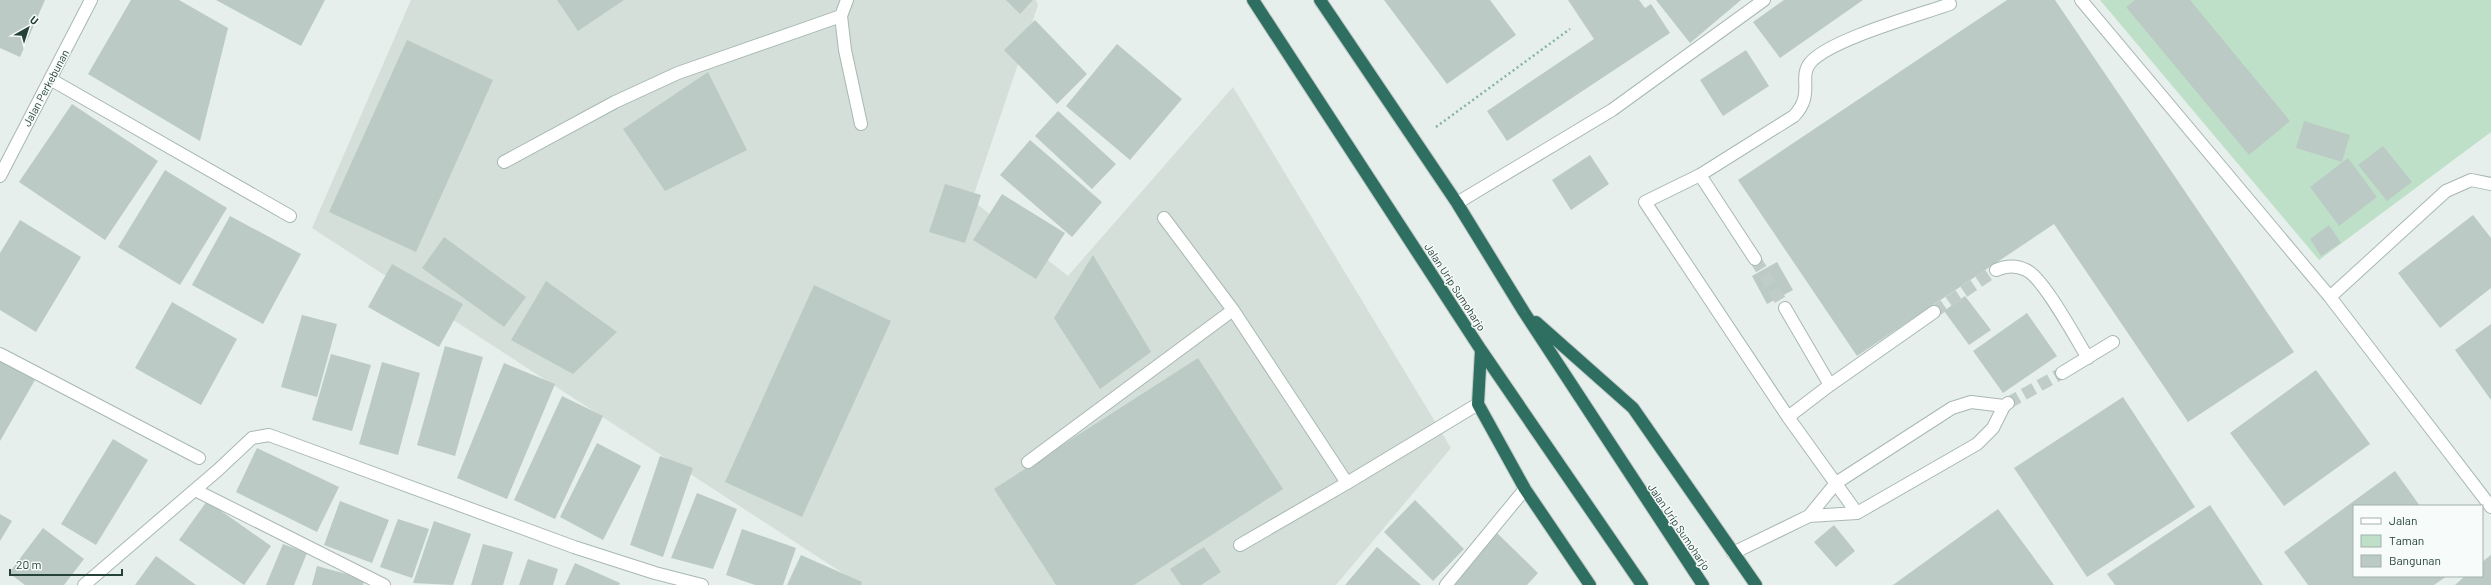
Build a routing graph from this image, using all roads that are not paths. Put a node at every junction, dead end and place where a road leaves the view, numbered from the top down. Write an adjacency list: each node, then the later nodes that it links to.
1 (92, 0): 9 (street, Jalan Perkebunan)
2 (847, 0): 8 (street)
3 (1253, 0): 26 (highway, Jalan Urip Sumoharjo)
4 (1320, 0): 15 (highway, Jalan Urip Sumoharjo)
5 (1764, 0): 15 (street)
6 (2081, 0): 20 (street)
7 (1950, 4): 12 (street)
8 (840, 16): 10 (street); 11 (street)
9 (50, 79): 13 (street, Jalan Perkebunan); 16 (street)
10 (861, 124)
11 (504, 162)
12 (1700, 175): 18 (street); 32 (street)
13 (0, 176)
14 (2491, 184): 20 (street)
15 (1458, 203): 23 (highway, Jalan Urip Sumoharjo)
16 (290, 216)
17 (1164, 218): 22 (street)
18 (1755, 259)
19 (1996, 270): 28 (street)
20 (2330, 297): 39 (street)
21 (1785, 308): 30 (street)
22 (1233, 310): 34 (street); 35 (street)
23 (1524, 312): 43 (highway); 50 (highway, Jalan Urip Sumoharjo)
24 (1934, 312): 30 (street)
25 (2113, 342): 28 (street)
26 (1480, 350): 31 (highway); 49 (highway, Jalan Urip Sumoharjo)
27 (0, 354): 33 (street)
28 (2088, 358): 29 (street)
29 (2062, 373)
30 (1830, 385): 32 (street)
31 (1478, 404): 35 (street); 38 (highway)
32 (1788, 417): 36 (street)
33 (199, 458)
34 (1028, 462)
35 (1346, 483): 42 (street)
36 (1836, 483): 40 (street); 40 (street); 41 (street)
37 (195, 490): 44 (street); 45 (street); 46 (street)
38 (1525, 490): 47 (street); 48 (highway)
39 (2491, 506)
40 (1857, 514): 41 (street)
41 (1810, 516): 43 (street)
42 (1240, 545)
43 (1733, 553): 51 (highway)
44 (88, 584)
45 (384, 585)
46 (702, 585)
47 (1446, 585)
48 (1590, 585)
49 (1642, 585)
50 (1703, 585)
51 (1756, 585)

